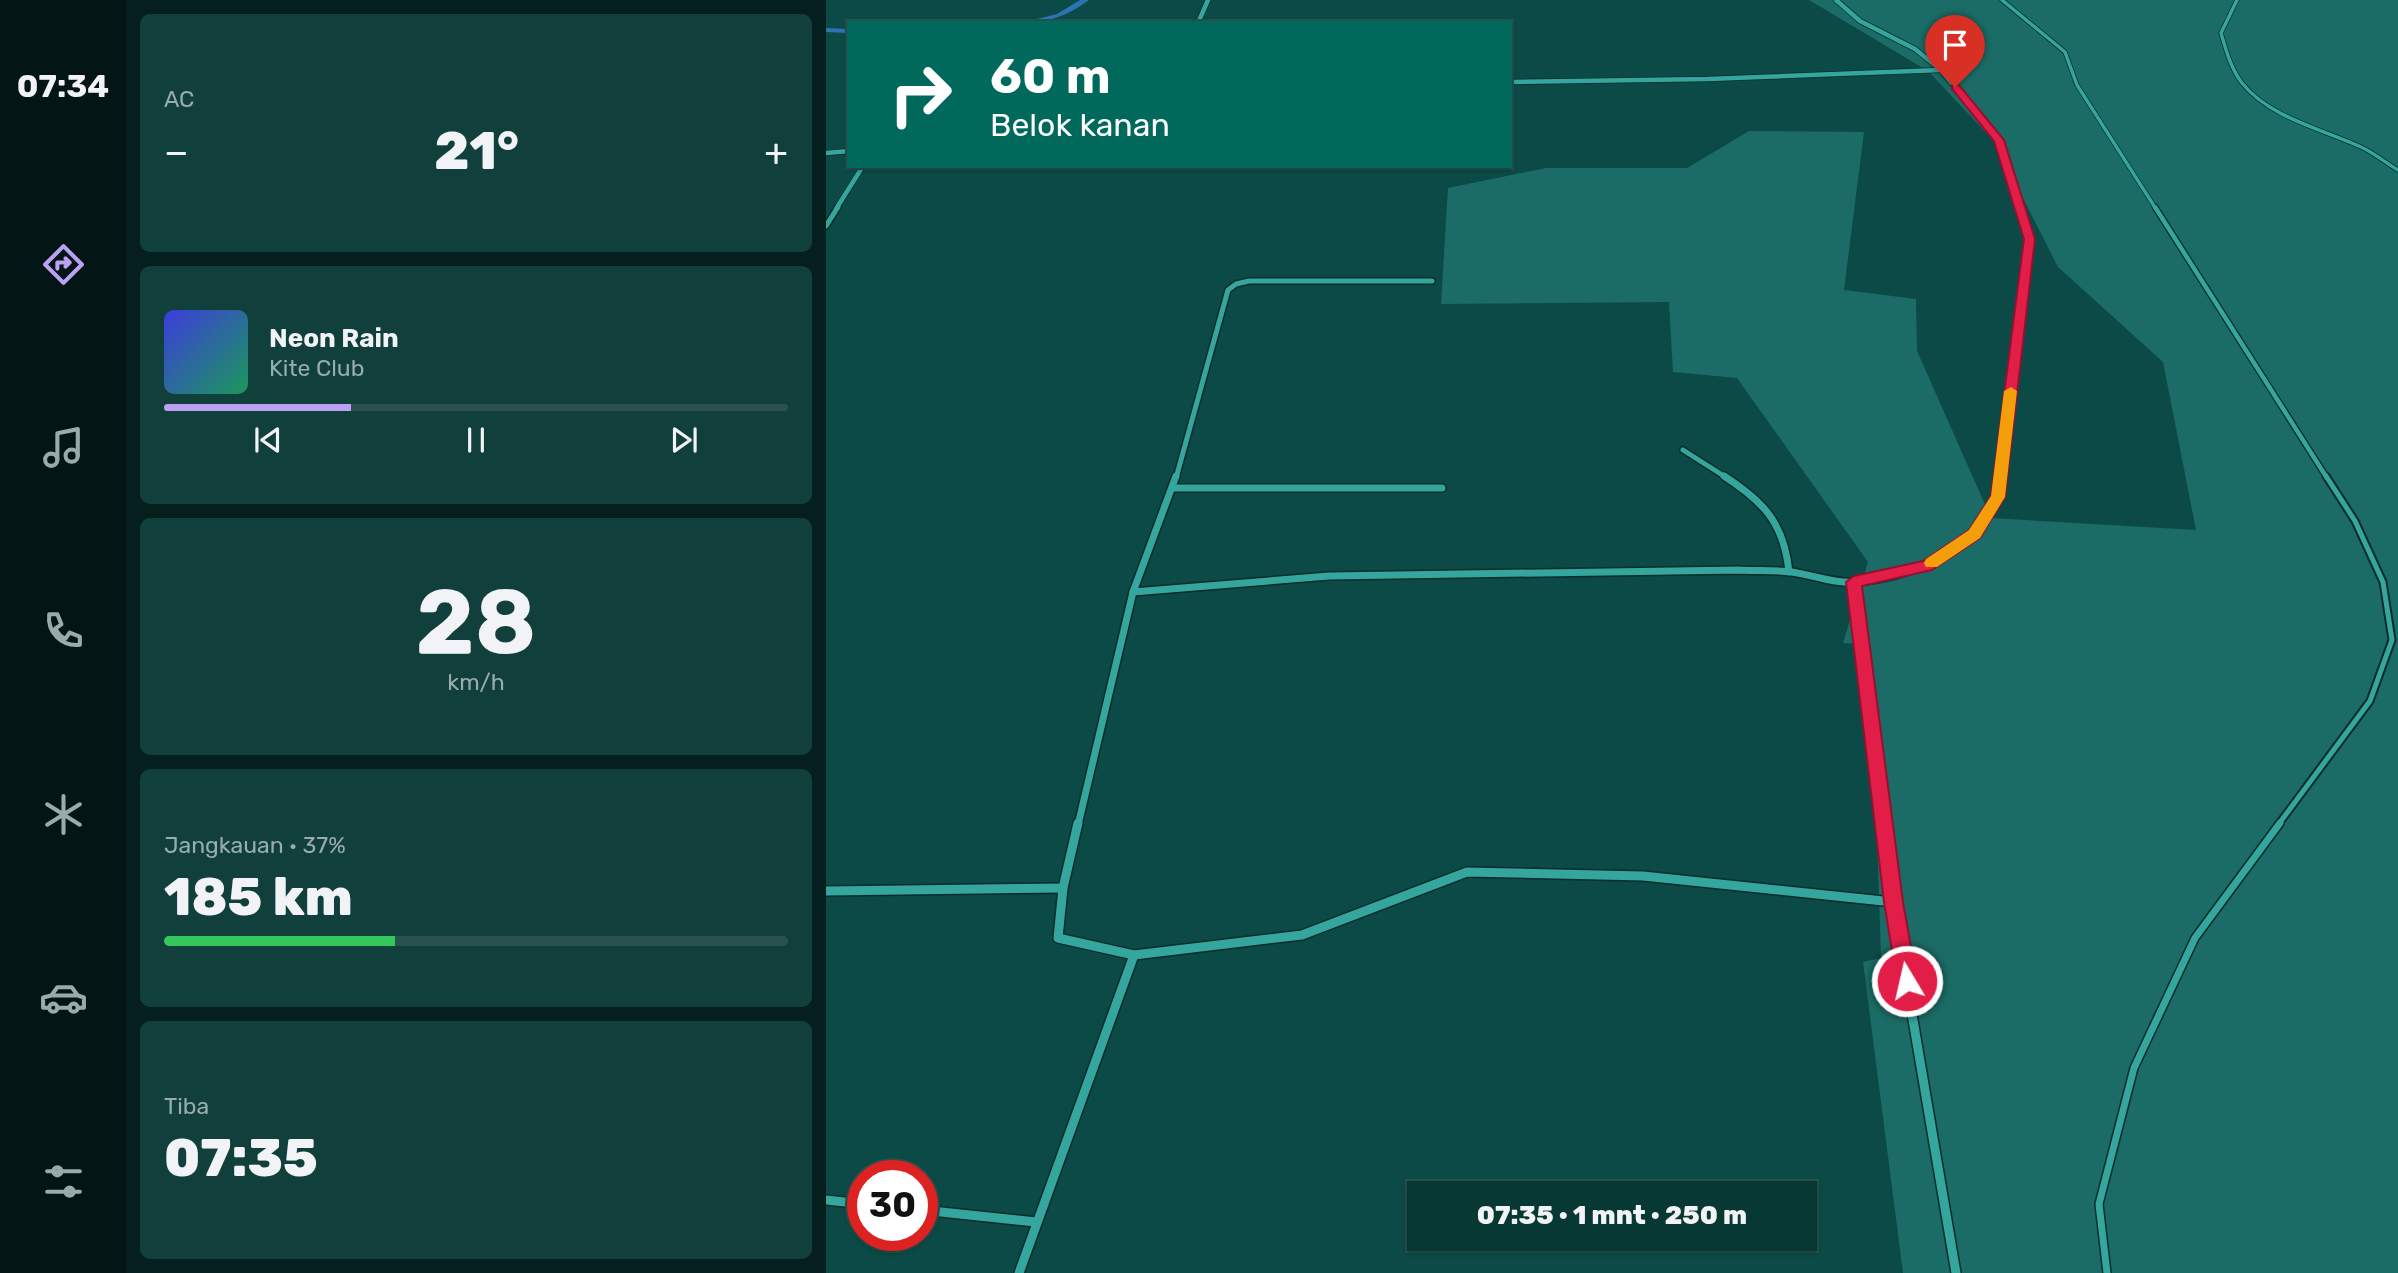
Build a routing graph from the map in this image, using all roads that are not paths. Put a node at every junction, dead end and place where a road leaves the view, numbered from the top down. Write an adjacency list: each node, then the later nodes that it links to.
1 (1208, 0): 5 (street)
2 (1836, 0): 6 (street)
3 (2002, 0): 30 (lane)
4 (2237, 0): 11 (lane)
5 (1199, 21)
6 (1941, 69): 7 (street); 18 (street)
7 (1512, 82)
8 (847, 151): 9 (street)
9 (826, 153)
10 (862, 168): 12 (street)
11 (2398, 170)
12 (826, 226)
13 (1432, 281): 15 (street)
14 (1683, 450): 17 (street)
15 (1173, 488): 16 (street); 19 (street)
16 (1442, 488)
17 (1788, 572): 18 (street); 19 (street)
18 (1854, 582): 22 (street)
19 (1133, 592): 20 (street)
20 (1063, 888): 21 (street); 23 (street)
21 (826, 891)
22 (1893, 902): 23 (street); 29 (street)
23 (1134, 955): 27 (street)
24 (826, 1200): 25 (street)
25 (847, 1202)
26 (938, 1212): 27 (street)
27 (1036, 1222): 28 (street)
28 (1018, 1273)
29 (1956, 1273)
30 (2107, 1273)

